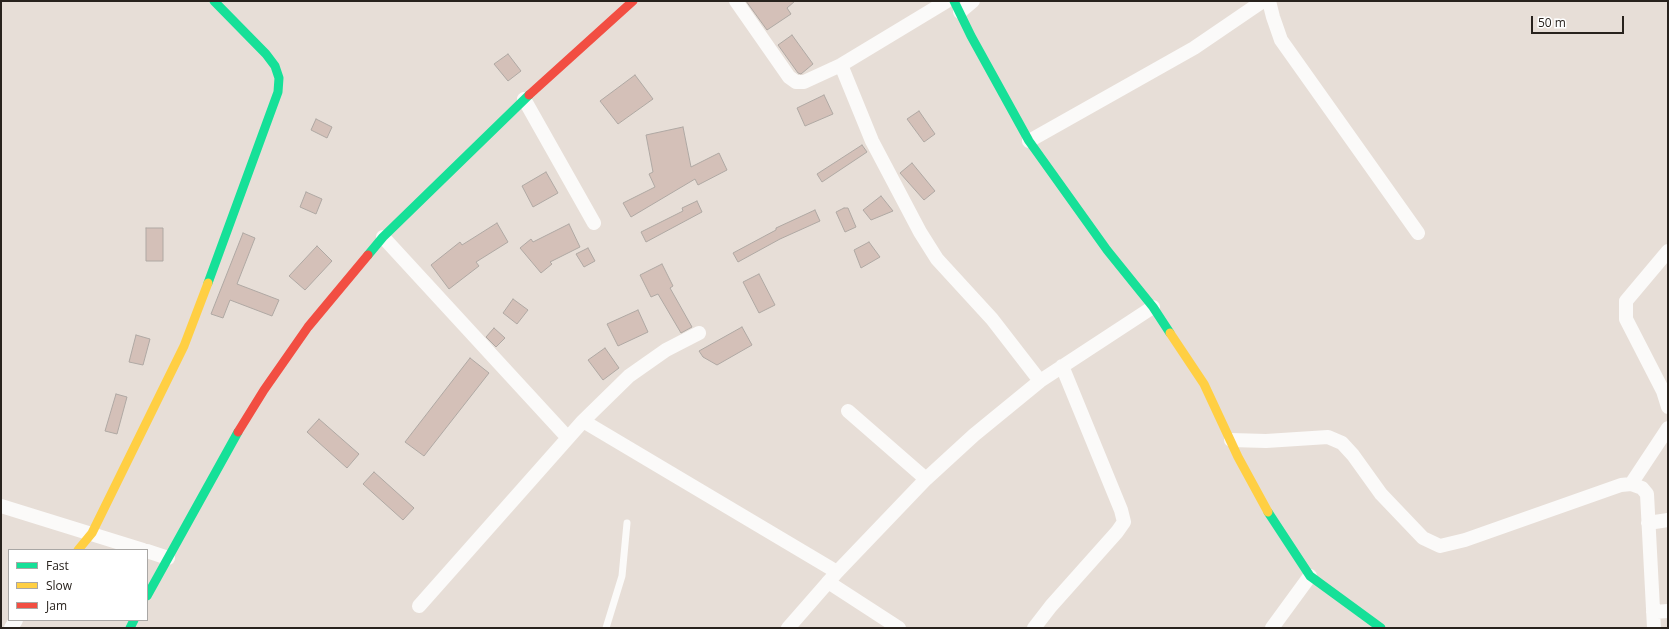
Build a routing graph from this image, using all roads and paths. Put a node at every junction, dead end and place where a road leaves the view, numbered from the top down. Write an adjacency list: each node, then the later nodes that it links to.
1 (214, 1): 32 (street)
2 (633, 1): 10 (street)
3 (736, 1): 9 (street)
4 (947, 1): 9 (street)
5 (973, 1): 8 (street)
6 (1263, 1): 11 (street)
7 (1270, 1): 13 (street)
8 (957, 6): 11 (street)
9 (841, 65): 19 (street)
10 (524, 99): 12 (street); 14 (street)
11 (1028, 140): 16 (street)
12 (594, 223)
13 (1418, 233)
14 (383, 237): 24 (street); 36 (street)
15 (1668, 251): 20 (street)
16 (1153, 307): 18 (street); 25 (street)
17 (699, 333): 22 (street)
18 (1062, 366): 19 (street); 46 (street)
19 (1040, 381): 26 (street)
20 (1668, 406)
21 (848, 411): 26 (street)
22 (583, 421): 24 (street); 38 (street)
23 (1668, 428): 27 (street)
24 (568, 438): 40 (street)
25 (1231, 440): 27 (street); 37 (street)
26 (926, 480): 38 (street)
27 (1631, 484): 31 (street)
28 (1, 506): 32 (street)
29 (1668, 520): 31 (street)
30 (627, 523): 43 (lane)
31 (1648, 523): 42 (street)
32 (92, 533): 33 (street); 34 (street)
33 (79, 549)
34 (140, 549)
35 (148, 552): 36 (street)
36 (168, 558): 39 (street)
37 (1310, 576): 47 (street); 48 (street)
38 (832, 577): 44 (street); 45 (street)
39 (148, 594)
40 (419, 606)
41 (1668, 611): 42 (street)
42 (1653, 612): 49 (street)
43 (606, 628)
44 (788, 628)
45 (899, 628)
46 (1034, 628)
47 (1272, 628)
48 (1381, 628)
49 (1654, 628)

